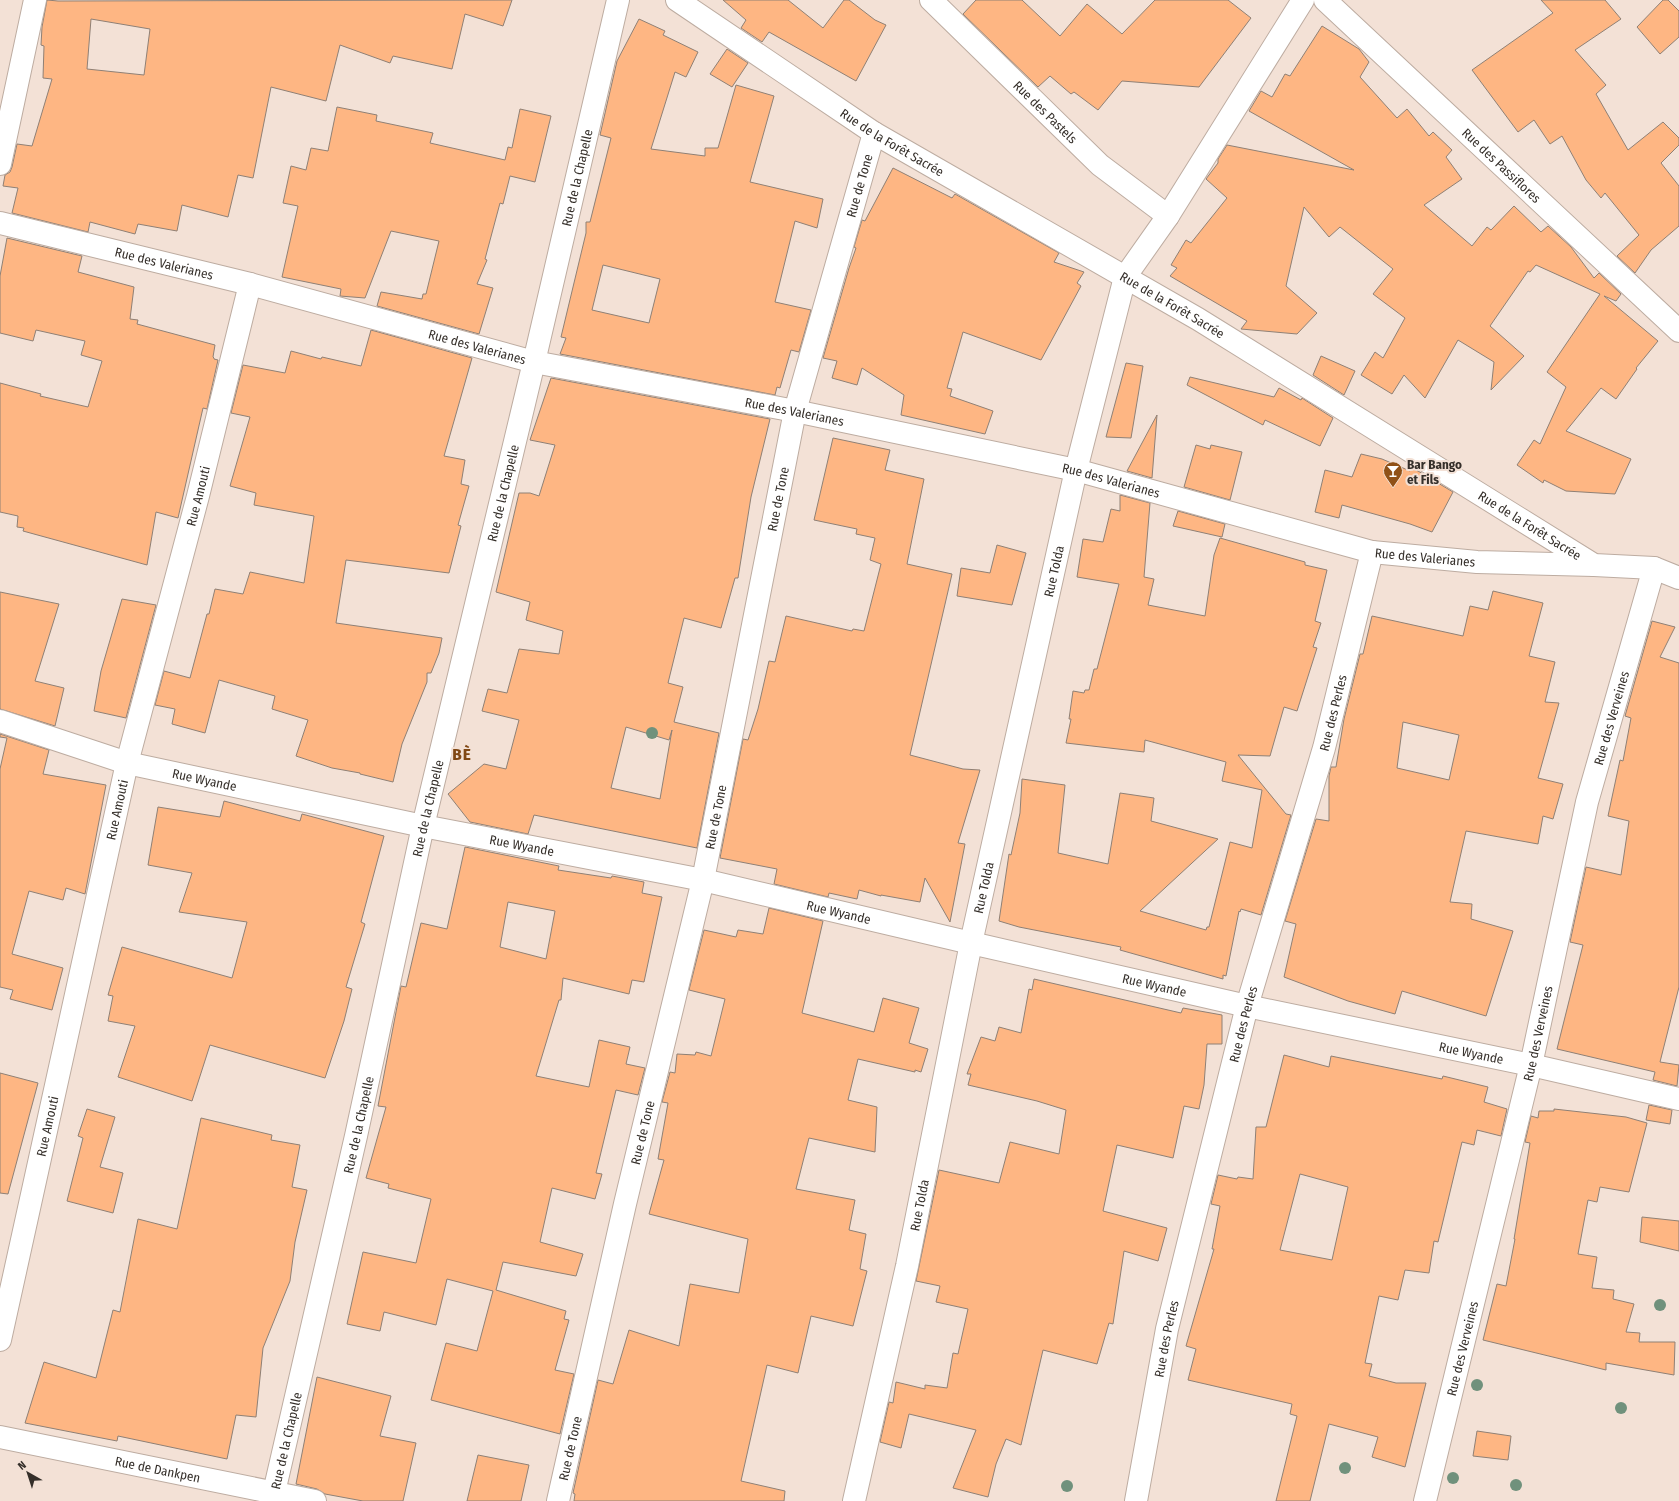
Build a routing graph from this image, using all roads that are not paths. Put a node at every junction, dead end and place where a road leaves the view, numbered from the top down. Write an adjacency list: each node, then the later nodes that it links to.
1 (35, 0): 8 (street)
2 (618, 0): 14 (street, Rue de la Chapelle)
3 (677, 0): 7 (street, Rue de la Forêt Sacrée)
4 (931, 0): 9 (street, Rue des Pastels)
5 (1302, 0): 9 (street)
6 (1325, 0): 13 (street, Rue des Passiflores)
7 (874, 133): 11 (street, Rue de la Forêt Sacrée); 15 (street, Rue de Tone)
8 (0, 164)
9 (1168, 216): 11 (street)
10 (0, 223): 12 (street, Rue des Valerianes)
11 (1125, 277): 16 (street, Rue Tolda); 18 (street, Rue de la Forêt Sacrée)
12 (250, 284): 14 (street, Rue des Valerianes); 22 (street, Rue Amouti)
13 (1679, 331)
14 (534, 362): 15 (street, Rue des Valerianes); 23 (street, Rue de la Chapelle)
15 (795, 411): 16 (street, Rue des Valerianes); 24 (street, Rue de Tone)
16 (1076, 470): 17 (street, Rue des Valerianes); 25 (street, Rue Tolda)
17 (1372, 552): 18 (street, Rue des Valerianes); 26 (street, Rue des Perles)
18 (1594, 565): 19 (street, Rue de la Forêt Sacrée)
19 (1654, 568): 20 (street, Rue de la Forêt Sacrée); 27 (street, Rue des Verveines)
20 (1679, 578)
21 (0, 721): 22 (street, Rue Wyande)
22 (127, 763): 23 (street, Rue Wyande); 29 (street, Rue Amouti)
23 (423, 826): 24 (street, Rue Wyande); 31 (street, Rue de la Chapelle)
24 (703, 880): 25 (street, Rue Wyande); 33 (street, Rue de Tone)
25 (971, 943): 26 (street, Rue Wyande); 34 (street, Rue Tolda)
26 (1247, 1006): 27 (street, Rue Wyande); 35 (street, Rue des Perles)
27 (1531, 1065): 28 (street, Rue Wyande); 36 (street, Rue des Verveines)
28 (1679, 1099)
29 (0, 1340)
30 (0, 1437): 31 (street, Rue de Dankpen)
31 (273, 1496): 32 (street, Rue de Dankpen)
32 (315, 1501)
33 (558, 1501)
34 (854, 1501)
35 (1136, 1501)
36 (1425, 1501)

